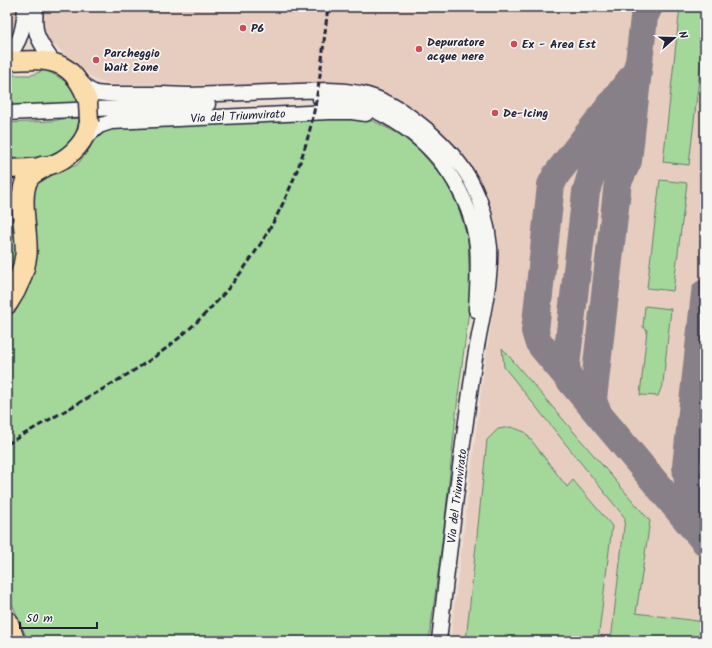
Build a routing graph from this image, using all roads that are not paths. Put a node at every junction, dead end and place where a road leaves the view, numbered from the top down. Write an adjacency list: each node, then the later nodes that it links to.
1 (24, 7): 3 (street)
2 (36, 7): 5 (street, Via del Triumvirato)
3 (7, 56)
4 (7, 61): 5 (main road, Via del Triumvirato)
5 (53, 62): 6 (main road, Via del Triumvirato)
6 (79, 79): 8 (street, Via del Triumvirato); 11 (main road, Via del Triumvirato, bridge)
7 (320, 99): 8 (street, Via del Triumvirato); 9 (street, Via del Triumvirato); 10 (street, Via del Triumvirato)
8 (384, 102): 17 (street, Via del Triumvirato)
9 (7, 113)
10 (400, 125): 11 (street, Via del Triumvirato); 17 (street, Via del Triumvirato)
11 (81, 142): 12 (main road, Via del Triumvirato)
12 (43, 167): 13 (main road, Via del Triumvirato); 15 (highway)
13 (7, 169)
14 (7, 188): 15 (highway)
15 (25, 244): 16 (highway)
16 (8, 302)
17 (475, 351): 21 (street, Via del Triumvirato)
18 (7, 622): 20 (highway)
19 (7, 632): 20 (highway)
20 (12, 641)
21 (439, 641)

